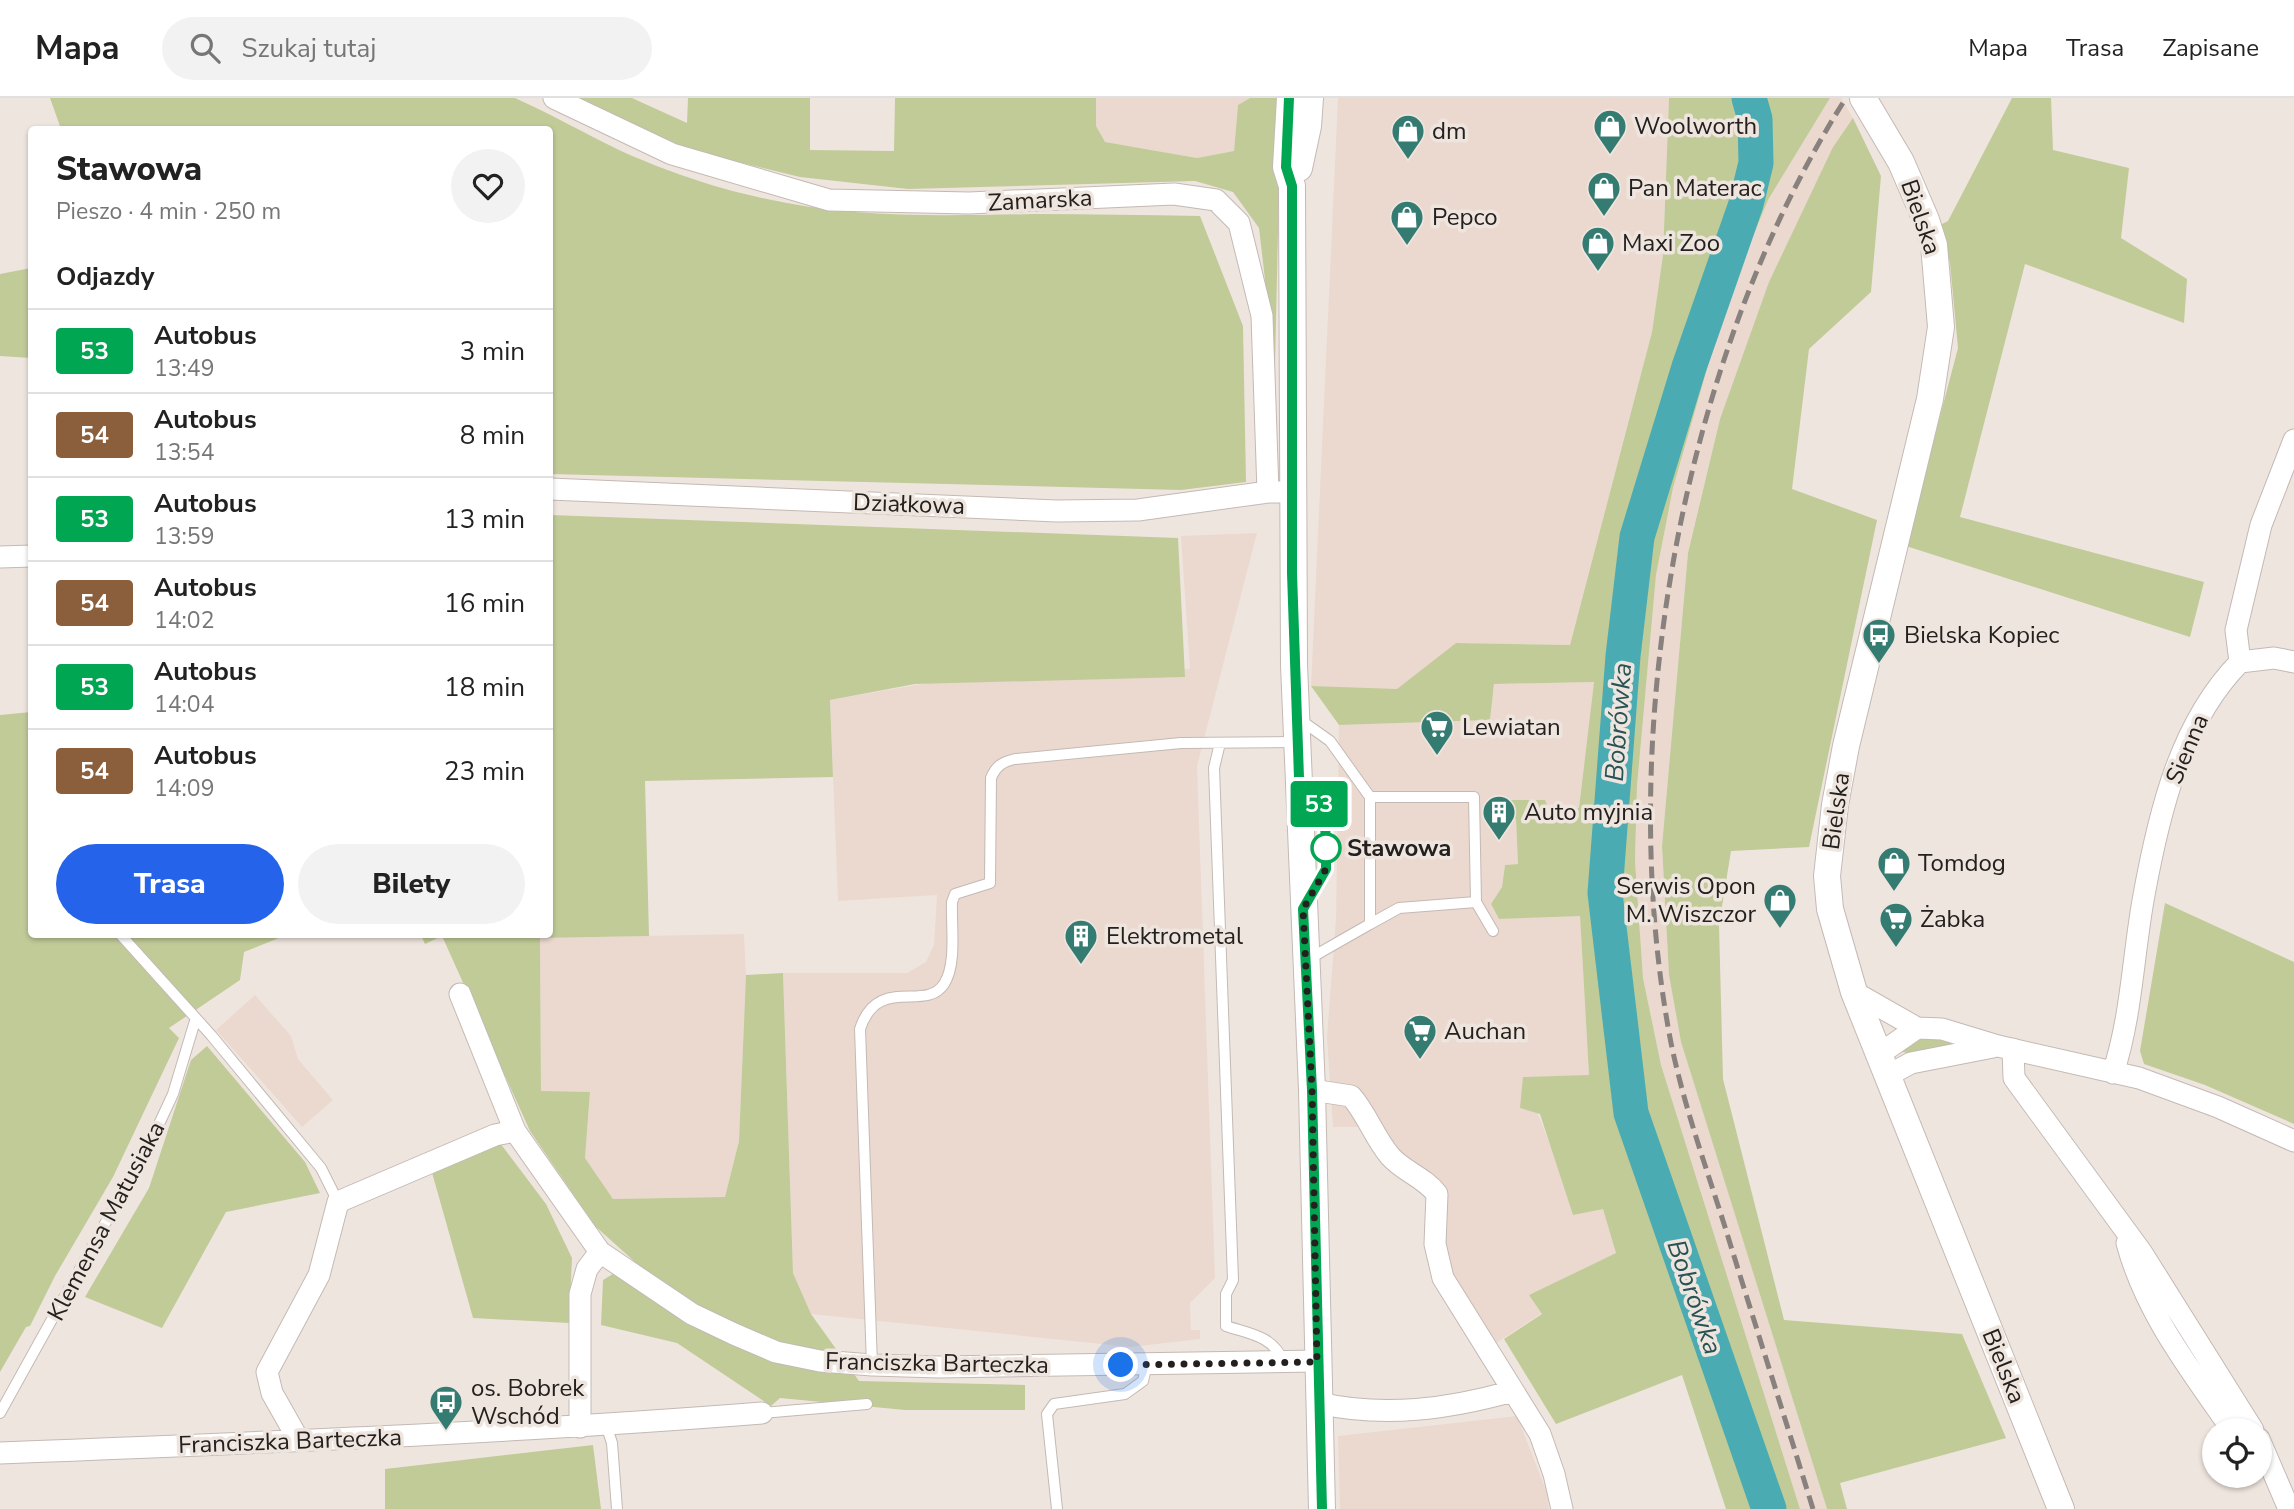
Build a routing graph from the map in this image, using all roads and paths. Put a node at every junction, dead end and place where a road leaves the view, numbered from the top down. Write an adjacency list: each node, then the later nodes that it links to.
1 (554, 98): 8 (street, Zamarska)
2 (1290, 98): 5 (street)
3 (1310, 98): 5 (street)
4 (1866, 102): 21 (street, Bielska)
5 (1292, 186): 8 (street)
6 (2294, 440): 11 (street)
7 (553, 489): 8 (street, Działkowa)
8 (1280, 492): 13 (street)
9 (28, 556): 10 (street)
10 (0, 557)
11 (2240, 662): 12 (street); 27 (street, Sienna)
12 (2294, 662)
13 (1297, 729): 14 (lane); 15 (lane); 20 (street)
14 (1220, 743): 34 (lane); 37 (lane)
15 (1370, 797): 16 (lane); 17 (lane)
16 (1476, 902): 17 (lane); 18 (lane)
17 (1370, 924): 20 (lane)
18 (1493, 931)
19 (123, 938): 23 (lane)
20 (1304, 961): 28 (street)
21 (1854, 992): 24 (street); 26 (street, Bielska)
22 (460, 995): 29 (street)
23 (195, 1021): 31 (lane); 41 (lane, Klemensa Matusiaka)
24 (1917, 1028): 25 (street); 26 (street)
25 (2006, 1048): 26 (street); 27 (street); 32 (street)
26 (1883, 1065): 56 (street, Bielska)
27 (2113, 1073): 30 (street)
28 (1312, 1090): 35 (street); 38 (street)
29 (515, 1131): 31 (street); 33 (street)
30 (2294, 1141)
31 (338, 1202): 47 (street)
32 (2124, 1231): 43 (street); 44 (street)
33 (600, 1252): 37 (street, Franciszka Barteczka); 46 (street)
34 (1283, 1361): 35 (street, Franciszka Barteczka); 36 (street, Franciszka Barteczka)
35 (1317, 1362): 40 (street)
36 (1147, 1364): 37 (street, Franciszka Barteczka); 53 (lane, Franciszka Barteczka)
37 (873, 1365)
38 (1513, 1391): 40 (street); 55 (street)
39 (867, 1404): 42 (lane)
40 (1319, 1404): 54 (street)
41 (0, 1413)
42 (762, 1413): 45 (street, Franciszka Barteczka)
43 (2224, 1418)
44 (2245, 1418)
45 (607, 1425): 46 (street, Franciszka Barteczka); 52 (lane)
46 (580, 1427): 47 (street, Franciszka Barteczka)
47 (298, 1439): 48 (street, Franciszka Barteczka)
48 (0, 1453)
49 (2272, 1469): 51 (street)
50 (2272, 1484): 51 (street)
51 (2288, 1505)
52 (617, 1509)
53 (1057, 1509)
54 (1322, 1509)
55 (1562, 1509)
56 (2061, 1509)

